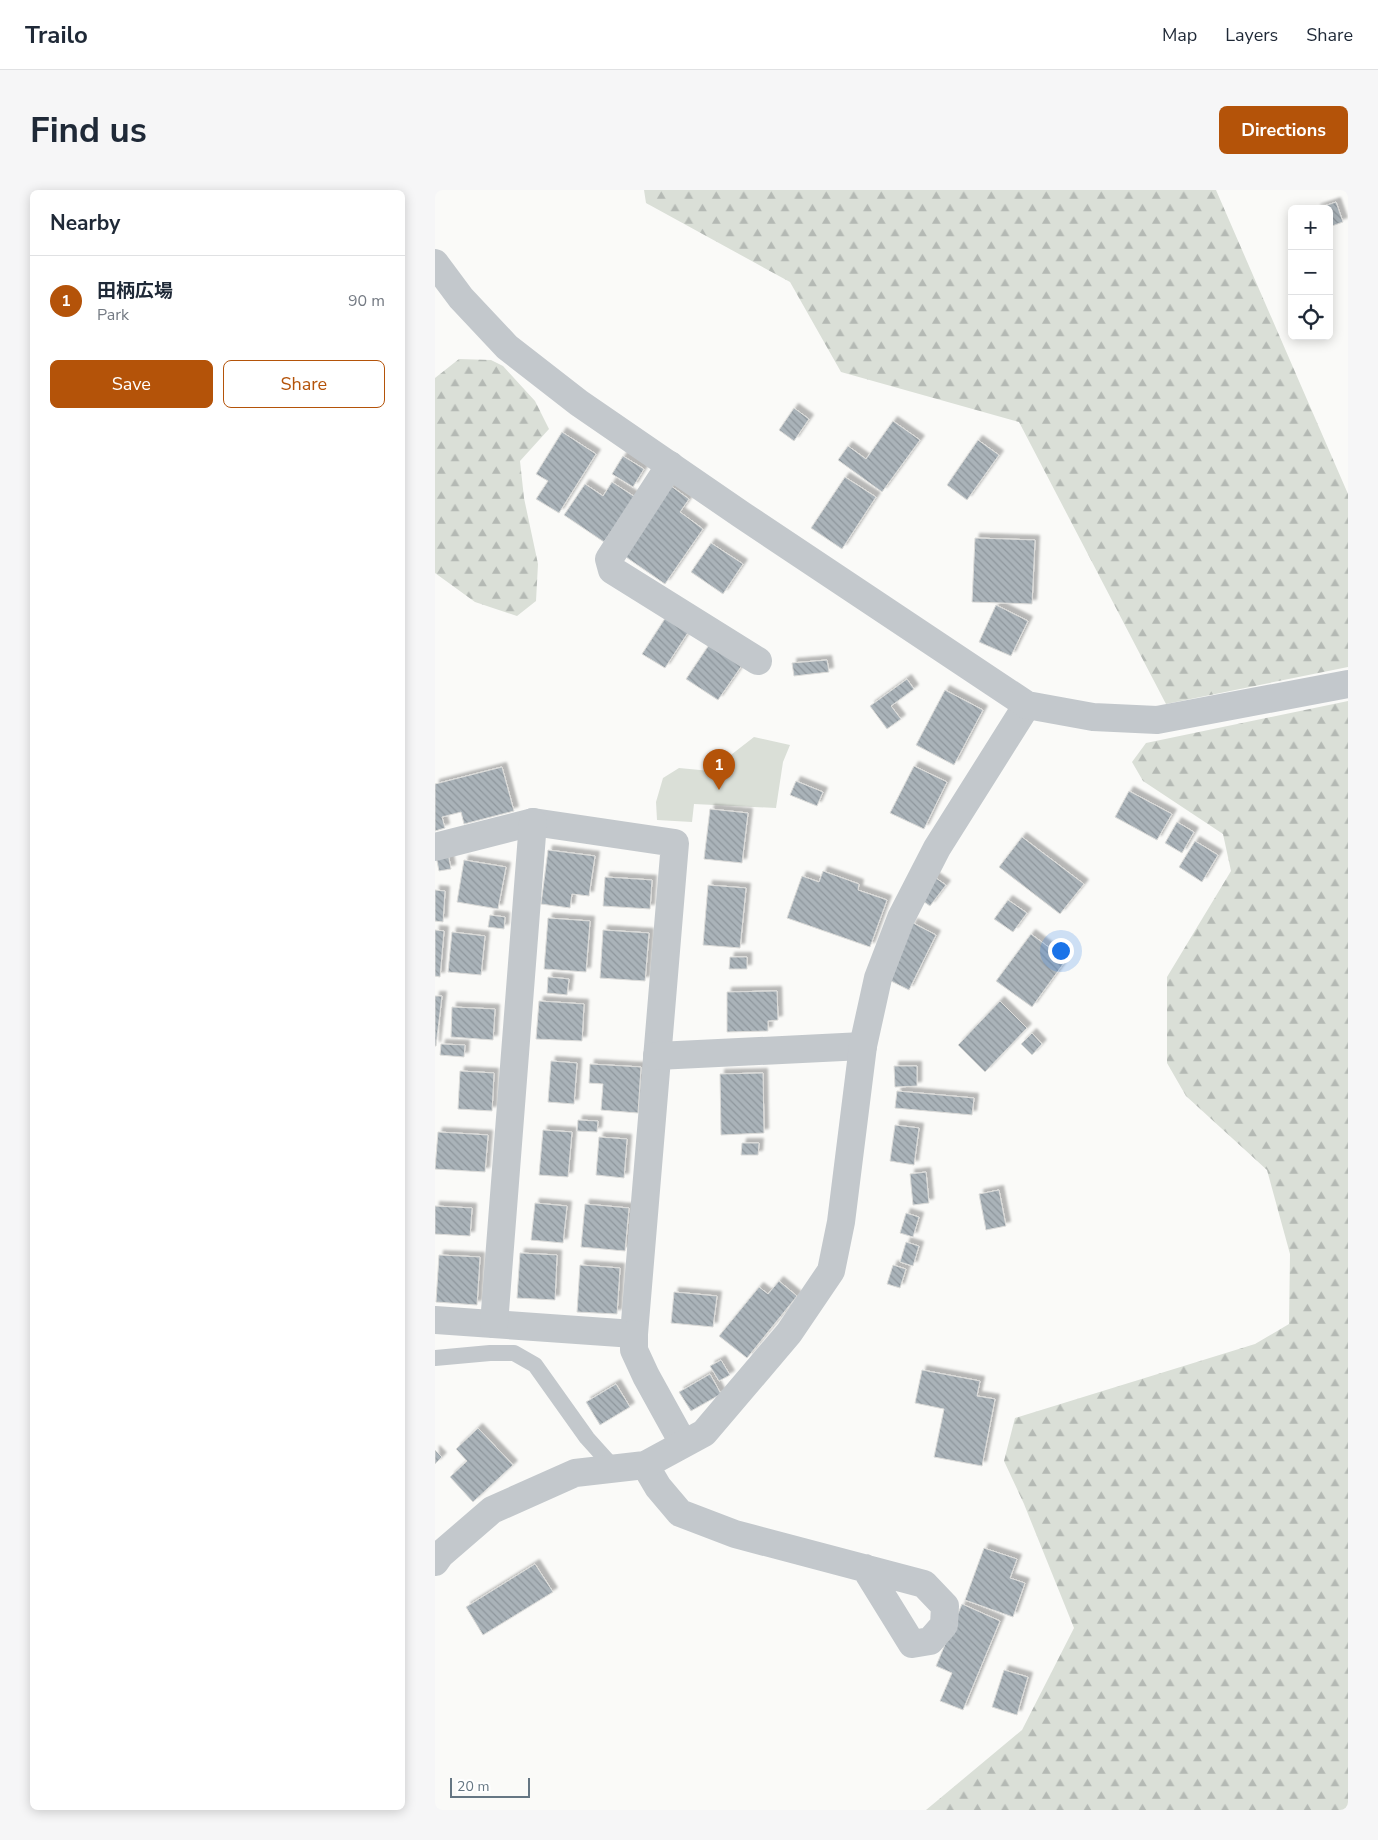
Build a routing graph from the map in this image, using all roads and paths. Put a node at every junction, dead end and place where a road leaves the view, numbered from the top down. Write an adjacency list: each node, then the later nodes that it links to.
1 (435, 262): 2 (street)
2 (670, 465): 3 (street); 5 (street)
3 (758, 661)
4 (1348, 684): 5 (street)
5 (1027, 705): 8 (street)
6 (533, 822): 7 (street); 9 (street); 11 (street)
7 (435, 847)
8 (863, 1046): 9 (street); 14 (street)
9 (657, 1056): 12 (street)
10 (435, 1320): 11 (street)
11 (494, 1324): 12 (street)
12 (634, 1334): 14 (street)
13 (435, 1358): 16 (lane)
14 (683, 1444): 15 (street)
15 (645, 1465): 16 (street); 18 (street)
16 (614, 1468): 17 (street)
17 (435, 1562)
18 (865, 1568)

